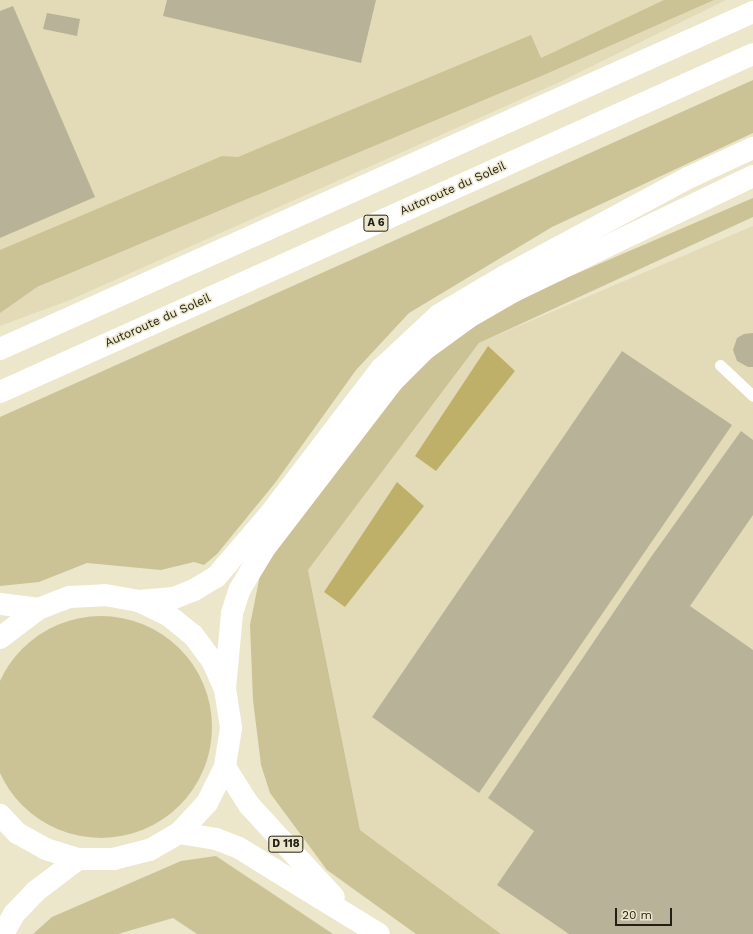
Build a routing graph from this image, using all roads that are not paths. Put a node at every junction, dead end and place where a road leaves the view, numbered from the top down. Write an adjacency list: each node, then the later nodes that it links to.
1 (753, 12): 5 (main road)
2 (753, 54): 7 (main road, Autoroute du Soleil / A 6)
3 (753, 148): 9 (main road)
4 (753, 176): 13 (main road)
5 (0, 349)
6 (720, 365): 8 (lane)
7 (0, 392)
8 (753, 396)
9 (140, 601): 11 (main road); 13 (main road)
10 (0, 604): 11 (main road)
11 (38, 609): 12 (main road)
12 (0, 638)
13 (225, 689): 14 (main road)
14 (225, 767): 16 (main road); 18 (main road, D 118)
15 (0, 815): 17 (main road)
16 (179, 833): 17 (main road); 18 (main road, D 118)
17 (78, 859): 19 (main road)
18 (353, 916): 20 (main road, D 118)
19 (3, 934)
20 (379, 934)

